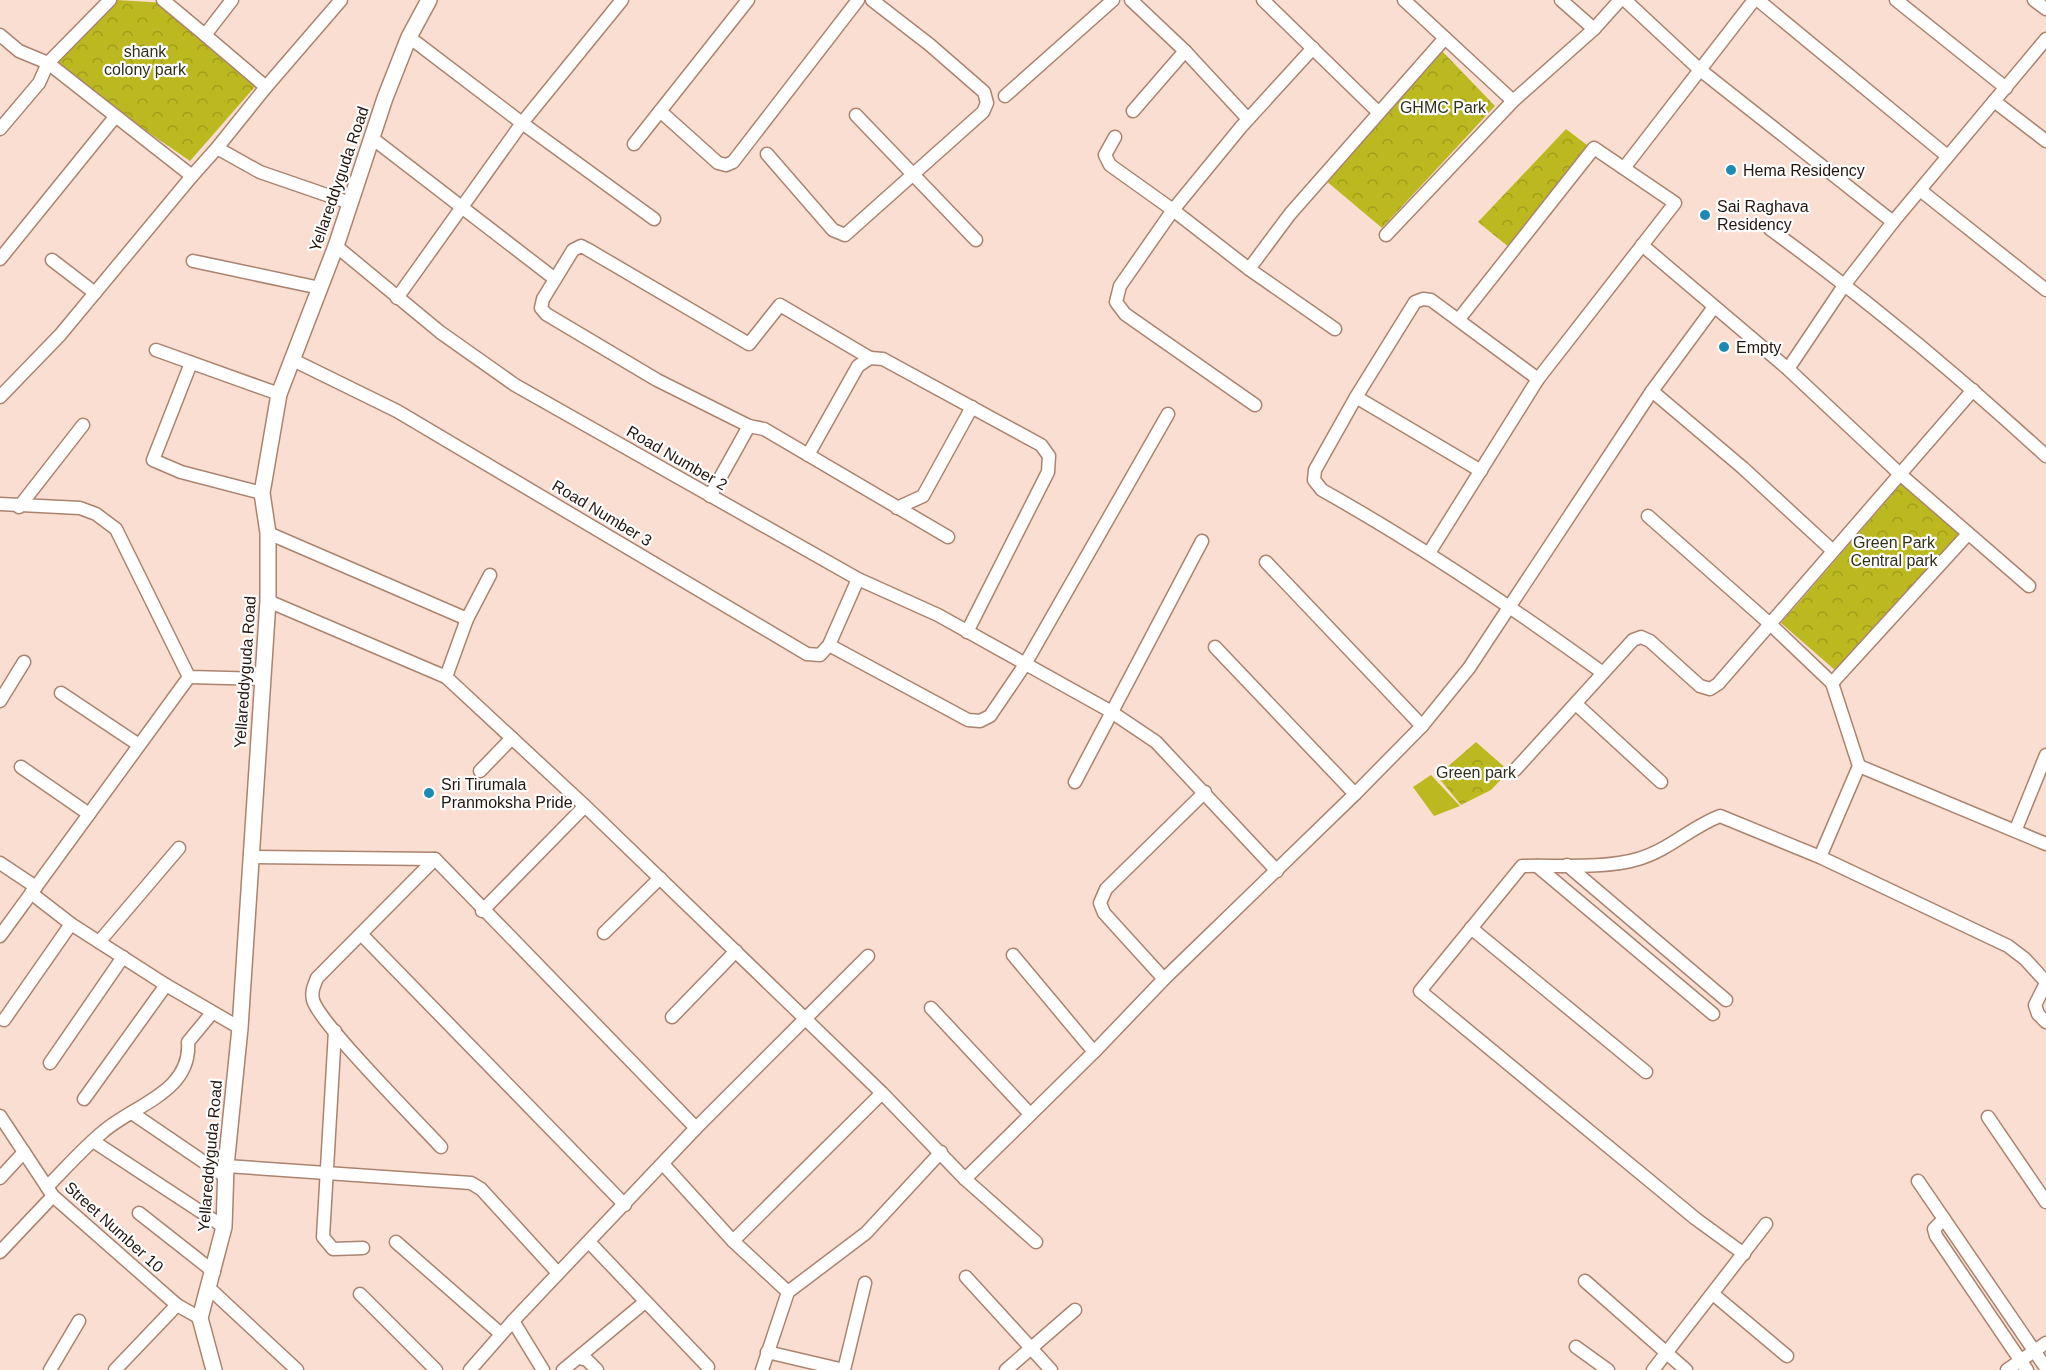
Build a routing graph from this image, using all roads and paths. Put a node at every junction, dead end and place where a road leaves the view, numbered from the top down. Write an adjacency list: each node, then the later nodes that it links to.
1 (110, 0): 29 (street)
2 (163, 0): 23 (street)
3 (232, 0): 23 (street)
4 (341, 0): 31 (street)
5 (429, 0): 24 (street, Yellareddyguda Road)
6 (622, 0): 42 (street)
7 (748, 0): 36 (street)
8 (858, 0): 36 (street)
9 (872, 0): 52 (street)
10 (1113, 0): 33 (street)
11 (1131, 0): 28 (street)
12 (1263, 0): 27 (street)
13 (1404, 0): 25 (street)
14 (1561, 0): 21 (street)
15 (1620, 0): 21 (street)
16 (1625, 0): 30 (street)
17 (1756, 0): 30 (street); 50 (street)
18 (1896, 0): 32 (street)
19 (2034, 0): 20 (street)
20 (2046, 9)
21 (1593, 29): 34 (street)
22 (0, 35): 29 (street)
23 (205, 35): 31 (street)
24 (409, 37): 42 (street); 45 (street, Yellareddyguda Road)
25 (1445, 38): 34 (street); 38 (street)
26 (2046, 39): 32 (street)
27 (1313, 48): 38 (street); 41 (street)
28 (1185, 51): 37 (street); 41 (street)
29 (48, 63): 40 (street); 43 (street)
30 (1699, 69): 51 (street); 59 (street)
31 (266, 87): 48 (street)
32 (2006, 88): 35 (street)
33 (1005, 96)
34 (1513, 101): 61 (street)
35 (1994, 102): 46 (street); 50 (street)
36 (660, 111): 47 (street)
37 (1133, 111)
38 (1378, 112): 68 (street)
39 (856, 115): 52 (street)
40 (115, 117): 53 (street); 65 (street)
41 (1248, 118): 57 (street)
42 (522, 123): 56 (street); 58 (street)
43 (0, 129)
44 (1115, 137): 57 (street)
45 (372, 138): 55 (street, Yellareddyguda Road); 56 (street)
46 (2046, 141)
47 (634, 144)
48 (217, 148): 53 (street); 55 (street)
49 (767, 153): 52 (street)
50 (1946, 155): 54 (street)
51 (1624, 168): 63 (street); 76 (street)
52 (912, 173): 62 (street)
53 (192, 176): 73 (street)
54 (1920, 190): 59 (street); 72 (street)
55 (350, 203): 64 (street, Yellareddyguda Road)
56 (462, 208): 69 (street); 74 (street)
57 (1173, 210): 68 (street); 89 (street)
58 (654, 219)
59 (1893, 222): 70 (street)
60 (1770, 229): 70 (street)
61 (1386, 235)
62 (976, 240)
63 (1642, 245): 75 (street); 83 (street)
64 (336, 246): 71 (street, Yellareddyguda Road); 74 (street, Road Number 2)
65 (0, 259)
66 (52, 260): 73 (street)
67 (193, 261): 71 (street)
68 (1249, 269): 77 (street)
69 (555, 279): 79 (street); 93 (street)
70 (1845, 284): 82 (street); 84 (street)
71 (320, 288): 80 (street, Yellareddyguda Road)
72 (2046, 290)
73 (95, 293): 87 (street)
74 (397, 298): 99 (street, Road Number 2)
75 (1714, 307): 82 (street); 85 (street)
76 (1459, 319): 83 (street); 88 (street)
77 (1335, 329)
78 (156, 350): 81 (street)
79 (870, 358): 90 (street); 94 (street)
80 (291, 359): 86 (street, Yellareddyguda Road); 119 (street, Road Number 3)
81 (191, 363): 86 (street); 98 (street)
82 (1788, 369): 97 (street)
83 (1538, 379): 96 (street)
84 (1973, 390): 95 (street); 97 (street)
85 (1652, 391): 108 (street); 115 (street)
86 (279, 394): 98 (street, Yellareddyguda Road)
87 (0, 397)
88 (1356, 397): 96 (street); 109 (street)
89 (1255, 405)
90 (972, 407): 102 (street); 118 (street)
91 (1168, 414): 122 (street)
92 (83, 425): 101 (street)
93 (749, 426): 94 (street); 99 (street)
94 (808, 455): 102 (street)
95 (2046, 456)
96 (1481, 471): 109 (street)
97 (1901, 475): 105 (street); 108 (street)
98 (262, 493): 104 (street, Yellareddyguda Road)
99 (710, 496): 112 (street, Road Number 2)
100 (0, 504): 101 (street)
101 (19, 507): 124 (street)
102 (897, 508): 106 (street)
103 (1648, 516): 117 (street)
104 (268, 533): 114 (street, Yellareddyguda Road); 116 (street)
105 (1968, 534): 113 (street); 127 (street)
106 (948, 537)
107 (1202, 541): 131 (street)
108 (1833, 551): 117 (street)
109 (1429, 553): 115 (street)
110 (1266, 562): 132 (street)
111 (490, 575): 116 (street)
112 (858, 579): 118 (street, Road Number 2); 119 (street)
113 (2028, 586)
114 (268, 601): 125 (street); 126 (street, Yellareddyguda Road)
115 (1510, 605): 123 (street); 132 (street)
116 (467, 619): 125 (street)
117 (1769, 623): 123 (street); 127 (street)
118 (967, 632): 122 (street, Road Number 2)
119 (829, 645): 122 (street)
120 (1215, 647): 143 (street)
121 (24, 662): 128 (street)
122 (1024, 666): 131 (street, Road Number 2)
123 (1603, 673): 130 (street)
124 (189, 677): 126 (street); 134 (street)
125 (446, 677): 133 (street)
126 (262, 679): 149 (street, Yellareddyguda Road)
127 (1832, 683): 136 (street)
128 (2, 693)
129 (61, 693): 134 (street)
130 (1576, 704): 138 (street); 141 (street)
131 (1110, 711): 140 (street); 142 (street, Road Number 2)
132 (1422, 726): 143 (street)
133 (512, 738): 139 (street); 144 (street)
134 (140, 745): 145 (street)
135 (2046, 755): 146 (street)
136 (1859, 766): 146 (street); 150 (street)
137 (21, 767): 145 (street)
138 (1515, 770)
139 (480, 771)
140 (1075, 782)
141 (1661, 782)
142 (1205, 792): 155 (street, Road Number 2); 170 (street)
143 (1355, 794): 155 (street)
144 (585, 806): 156 (street); 158 (street)
145 (89, 814): 157 (street)
146 (2016, 830): 147 (street)
147 (2046, 843)
148 (179, 848): 164 (street)
149 (251, 857): 151 (street); 182 (street, Yellareddyguda Road)
150 (1820, 857): 153 (street); 172 (street)
151 (435, 860): 158 (street); 162 (street)
152 (0, 863): 157 (street)
153 (1567, 865): 154 (street); 169 (street)
154 (1537, 866): 160 (street); 171 (street)
155 (1277, 871): 170 (street)
156 (660, 878): 161 (street); 165 (street)
157 (34, 890): 159 (street); 163 (street)
158 (482, 911): 193 (street)
159 (71, 924): 164 (street); 180 (street)
160 (1471, 928): 186 (street); 217 (street)
161 (604, 933)
162 (361, 934): 183 (street); 206 (street)
163 (0, 936)
164 (99, 942): 168 (street)
165 (736, 951): 178 (street); 179 (street)
166 (1013, 955): 184 (street)
167 (868, 956): 179 (street)
168 (123, 957): 173 (street); 185 (street)
169 (1687, 967): 171 (street); 174 (street)
170 (1164, 979): 184 (street)
171 (1674, 982): 177 (street)
172 (2046, 983): 181 (street)
173 (166, 985): 176 (street); 188 (street)
174 (1726, 1000)
175 (931, 1008): 190 (street)
176 (212, 1013): 182 (street); 189 (street)
177 (1713, 1014)
178 (672, 1017)
179 (804, 1018): 187 (street); 193 (street)
180 (4, 1020)
181 (2046, 1022)
182 (240, 1028): 199 (street, Yellareddyguda Road)
183 (335, 1031): 195 (street); 200 (street)
184 (1094, 1052): 190 (street)
185 (50, 1063)
186 (1646, 1072)
187 (882, 1093): 197 (street); 211 (street)
188 (84, 1099)
189 (132, 1113): 194 (street); 199 (street)
190 (1030, 1114): 202 (street)
191 (0, 1116): 196 (street, Street Number 10)
192 (1988, 1118): 205 (street)
193 (696, 1128): 198 (street)
194 (93, 1141): 204 (street); 210 (street)
195 (441, 1148)
196 (24, 1152): 201 (street); 204 (street, Street Number 10)
197 (941, 1152): 202 (street); 226 (street)
198 (663, 1164): 206 (street); 211 (street)
199 (226, 1171): 200 (street); 210 (street, Yellareddyguda Road)
200 (325, 1173): 215 (street); 219 (street)
201 (0, 1178)
202 (965, 1179): 213 (street)
203 (1918, 1181): 208 (street)
204 (50, 1191): 216 (street); 228 (street, Street Number 10)
205 (2046, 1202)
206 (625, 1205): 214 (street)
207 (139, 1214): 218 (street)
208 (1944, 1219): 237 (street); 242 (street)
209 (1766, 1224): 217 (street)
210 (224, 1227): 218 (street, Yellareddyguda Road)
211 (733, 1240): 226 (street)
212 (396, 1242): 233 (street)
213 (1036, 1242)
214 (590, 1243): 219 (street); 227 (street)
215 (363, 1248)
216 (0, 1252)
217 (1743, 1254): 225 (street)
218 (214, 1272): 223 (street, Yellareddyguda Road)
219 (558, 1273): 232 (street)
220 (966, 1277): 236 (street)
221 (1585, 1281): 239 (street)
222 (865, 1283): 238 (street)
223 (209, 1288): 230 (street, Yellareddyguda Road); 248 (street)
224 (360, 1294): 249 (street)
225 (1713, 1294): 239 (street); 240 (street)
226 (784, 1299): 238 (street)
227 (645, 1302): 241 (street); 243 (street)
228 (177, 1305): 230 (street, Street Number 10); 246 (street)
229 (1075, 1310): 236 (street)
230 (200, 1318): 247 (street)
231 (79, 1321): 245 (street)
232 (513, 1321): 233 (street); 251 (street)
233 (501, 1334): 250 (street)
234 (2046, 1343): 237 (street)
235 (1576, 1347): 257 (street)
236 (1031, 1349): 255 (street); 256 (street)
237 (2034, 1351): 242 (street); 244 (street)
238 (767, 1353): 254 (street)
239 (1666, 1354): 258 (street); 259 (street)
240 (1786, 1356)
241 (580, 1358): 252 (street); 253 (street)
242 (2024, 1365): 260 (street)
243 (708, 1367)
244 (2046, 1368)
245 (50, 1370)
246 (115, 1370)
247 (214, 1370)
248 (297, 1370)
249 (436, 1370)
250 (470, 1370)
251 (543, 1370)
252 (563, 1370)
253 (597, 1370)
254 (762, 1370)
255 (1006, 1370)
256 (1051, 1370)
257 (1608, 1370)
258 (1653, 1370)
259 (1686, 1370)
260 (2007, 1370)

